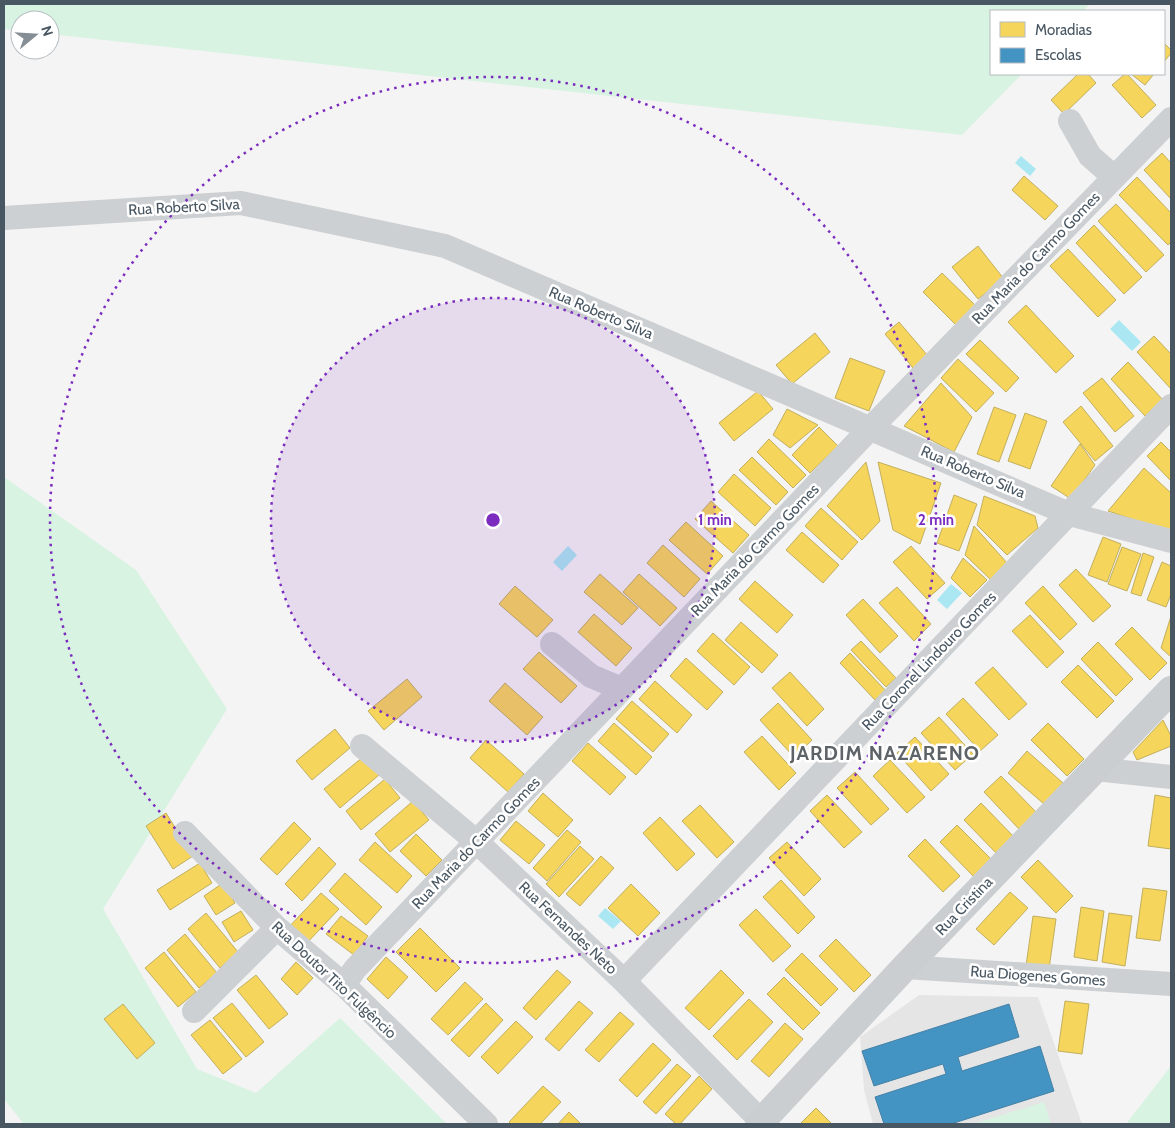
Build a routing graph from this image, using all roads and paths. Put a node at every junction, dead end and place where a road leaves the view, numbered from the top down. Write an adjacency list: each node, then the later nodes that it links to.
1 (1171, 119): 3 (street, Rua Maria do Carmo Gomes)
2 (1070, 121): 3 (street)
3 (1114, 177): 6 (street, Rua Maria do Carmo Gomes)
4 (4, 218): 6 (street, Rua Roberto Silva)
5 (1171, 406): 7 (street, Rua Coronel Lindouro Gomes)
6 (871, 428): 7 (street, Rua Roberto Silva); 10 (street, Rua Maria do Carmo Gomes)
7 (1069, 514): 8 (street, Rua Roberto Silva); 19 (street, Rua Coronel Lindouro Gomes)
8 (1171, 541)
9 (552, 644): 10 (street)
10 (622, 689): 16 (street, Rua Maria do Carmo Gomes)
11 (1171, 690): 13 (main road, Rua Cristina)
12 (362, 746): 16 (street, Rua Fernandes Neto)
13 (1095, 768): 14 (street); 18 (main road, Rua Cristina)
14 (1171, 777)
15 (185, 833): 17 (street, Rua Doutor Tito Fulgêncio)
16 (477, 842): 19 (street, Rua Fernandes Neto); 21 (street, Rua Maria do Carmo Gomes)
17 (277, 928): 21 (street, Rua Doutor Tito Fulgêncio); 22 (street)
18 (905, 967): 20 (street, Rua Diogenes Gomes); 23 (main road, Rua Cristina)
19 (624, 981): 23 (street, Rua Fernandes Neto)
20 (1171, 984)
21 (344, 985): 24 (street, Rua Doutor Tito Fulgêncio)
22 (194, 1011)
23 (760, 1123)
24 (486, 1124)

